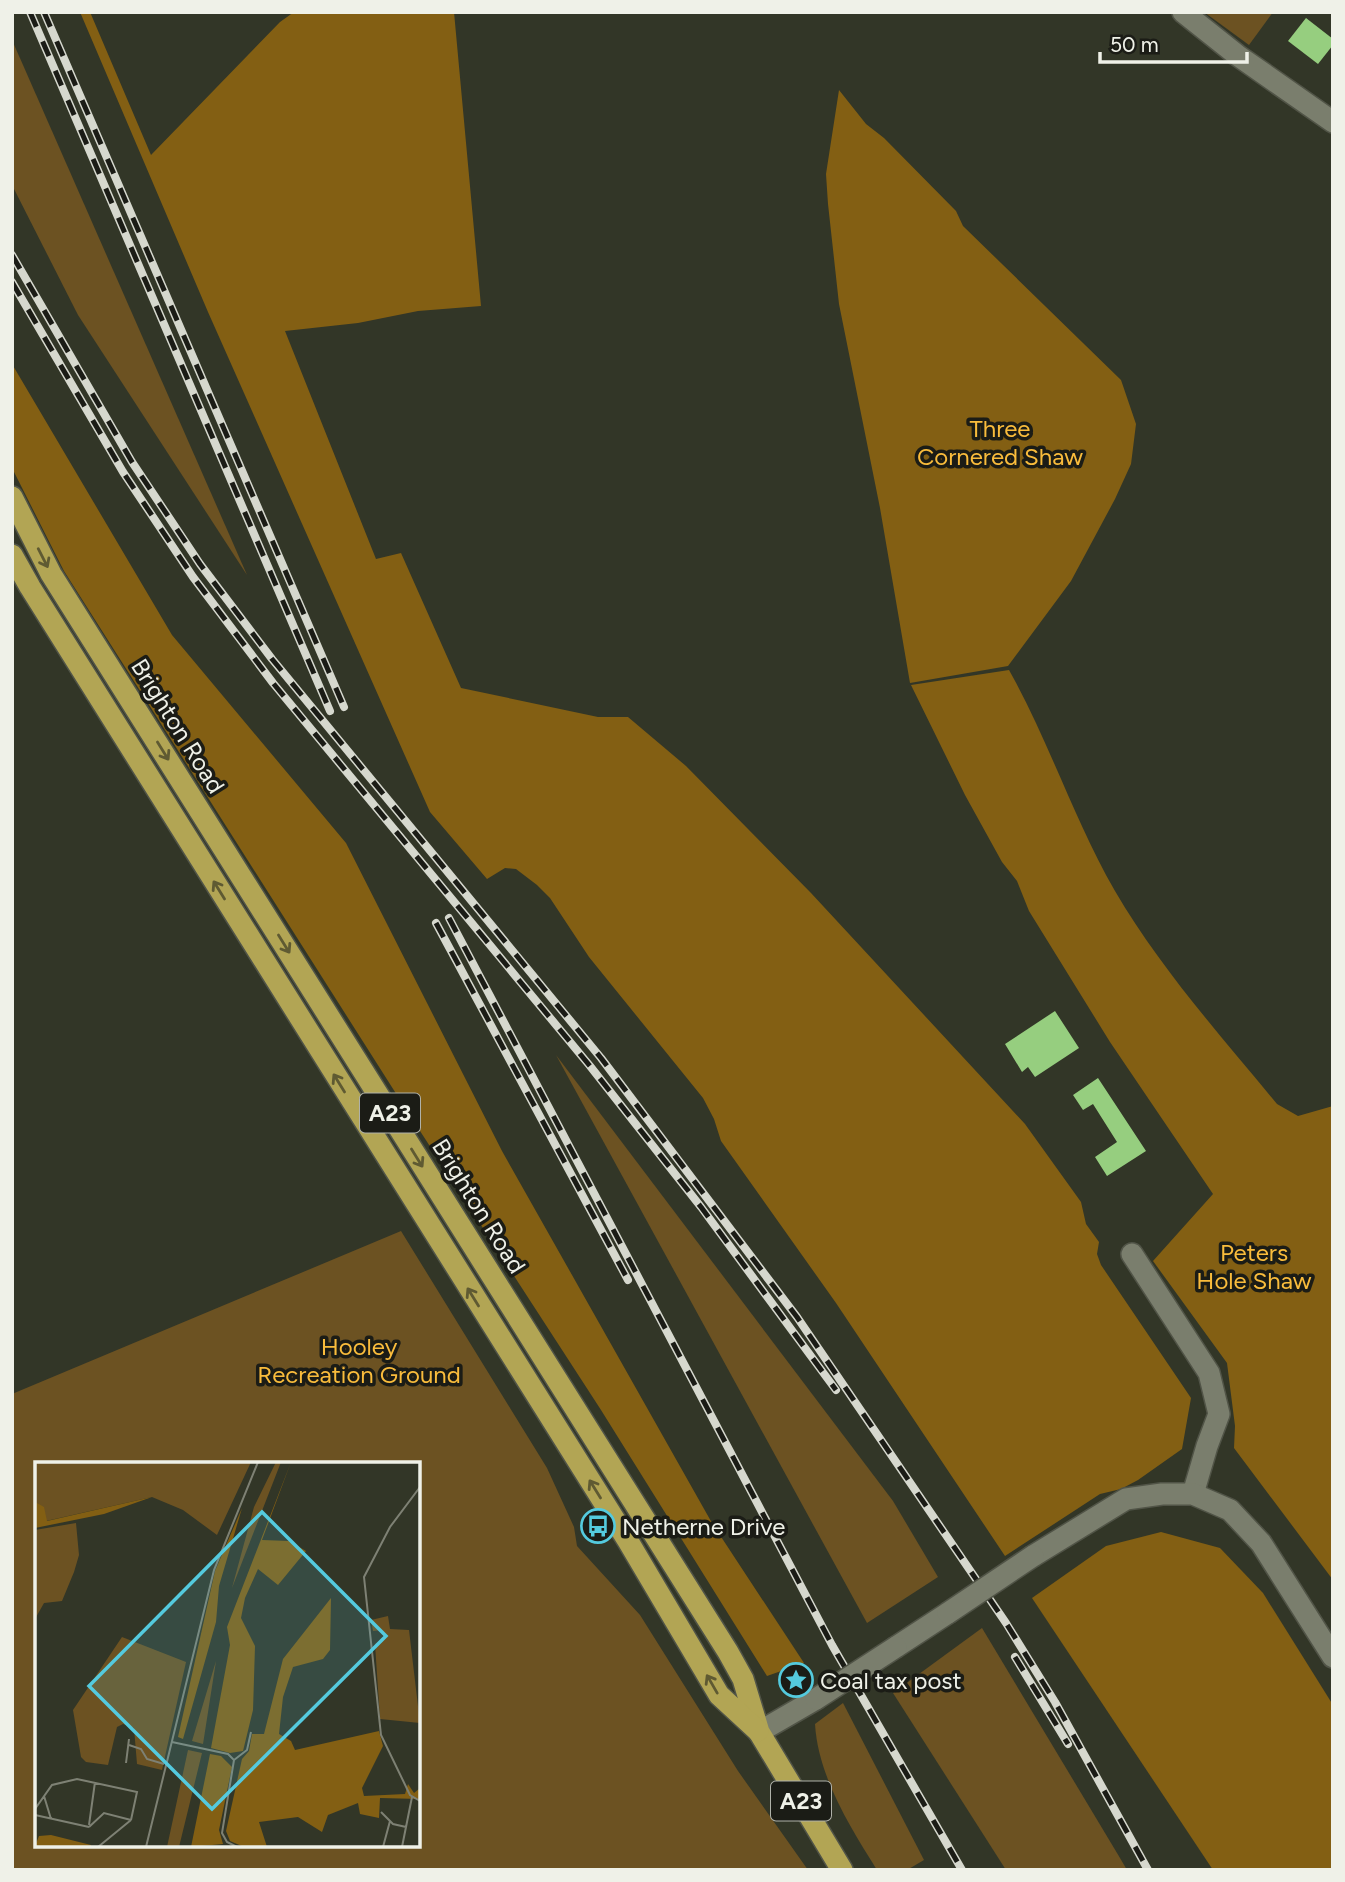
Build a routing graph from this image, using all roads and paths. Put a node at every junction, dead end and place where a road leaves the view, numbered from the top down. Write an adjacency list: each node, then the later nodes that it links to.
1 (1183, 12): 2 (street)
2 (1333, 122)
3 (12, 497): 8 (highway, Brighton Road / A23, one-way to 8)
4 (12, 555): 8 (highway, Brighton Road / A23, one-way to 4)
5 (1132, 1254): 6 (street)
6 (1193, 1494): 7 (street); 8 (street, bridge)
7 (1333, 1657)
8 (759, 1732): 9 (highway, Brighton Road / A23)
9 (842, 1870)

